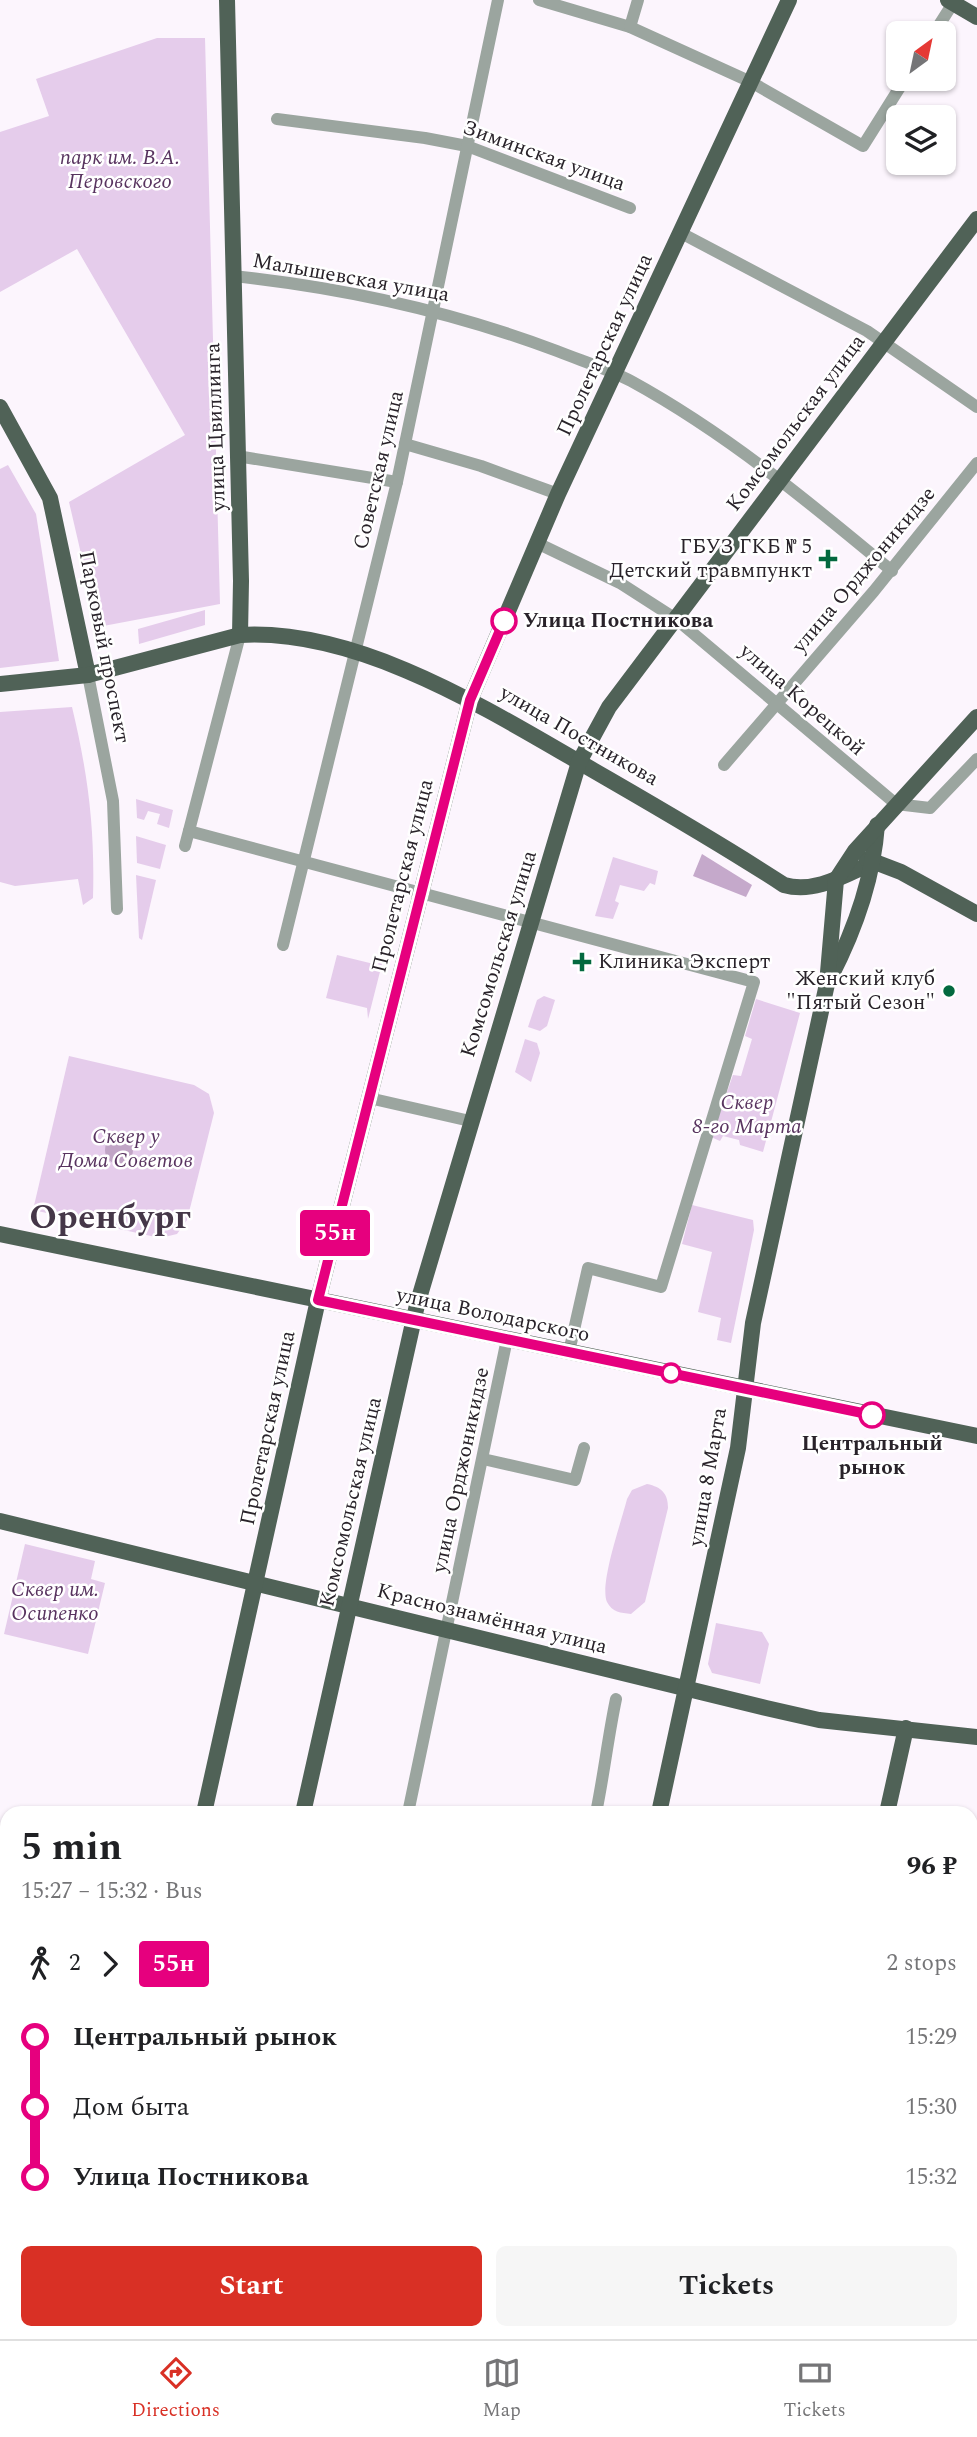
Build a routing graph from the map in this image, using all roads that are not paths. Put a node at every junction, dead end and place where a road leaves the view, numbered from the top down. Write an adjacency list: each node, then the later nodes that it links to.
1 (227, 0): 17 (main road, улица Цвиллинга)
2 (498, 0): 13 (street, Советская улица)
3 (538, 0): 9 (street)
4 (638, 0): 9 (street)
5 (789, 0): 10 (main road, Пролетарская улица)
6 (952, 1): 7 (main road); 8 (street)
7 (977, 17)
8 (941, 21)
9 (630, 27): 10 (street)
10 (751, 82): 11 (street); 16 (main road, Пролетарская улица)
11 (897, 91)
12 (277, 119): 13 (street, Зиминская улица)
13 (467, 146): 14 (street, Зиминская улица); 18 (street, Советская улица)
14 (630, 208)
15 (977, 219): 19 (main road, Комсомольская улица)
16 (681, 233): 19 (street); 20 (main road, Пролетарская улица)
17 (233, 276): 18 (street, Малышевская улица); 24 (main road, улица Цвиллинга)
18 (433, 309): 20 (street, Малышевская улица); 23 (street, Советская улица)
19 (884, 341): 22 (street); 26 (main road, Комсомольская улица)
20 (615, 374): 26 (street, Малышевская улица); 28 (main road, Пролетарская улица)
21 (0, 407): 34 (main road, Парковый проспект)
22 (977, 407)
23 (405, 444): 27 (street, Советская улица); 28 (street)
24 (237, 456): 27 (street); 32 (main road, улица Цвиллинга)
25 (977, 463): 30 (street, улица Орджоникидзе)
26 (781, 479): 30 (street, Малышевская улица); 31 (main road, Комсомольская улица)
27 (397, 482): 33 (street, Советская улица)
28 (558, 494): 29 (main road, Пролетарская улица)
29 (537, 543): 31 (street, улица Корецкой); 36 (main road, Пролетарская улица)
30 (892, 571): 37 (street, улица Орджоникидзе)
31 (676, 619): 37 (street, улица Корецкой); 40 (main road, Комсомольская улица)
32 (240, 635): 33 (main road, улица Постникова); 34 (main road, улица Постникова); 44 (street, улица Цвиллинга)
33 (357, 652): 36 (main road, улица Постникова); 47 (street, Советская улица)
34 (88, 675): 35 (main road, улица Постникова); 51 (street, Парковый проспект)
35 (0, 684)
36 (470, 700): 40 (main road, улица Постникова); 50 (main road, Пролетарская улица)
37 (776, 705): 41 (street, улица Орджоникидзе); 42 (street, улица Корецкой)
38 (977, 717): 42 (main road)
39 (977, 758): 42 (street)
40 (579, 762): 49 (main road, улица Постникова); 53 (main road, Комсомольская улица)
41 (724, 765)
42 (895, 804): 43 (main road)
43 (877, 825): 46 (main road); 48 (main road, улица 8 Марта)
44 (190, 831): 45 (street, улица Цвиллинга); 47 (street)
45 (185, 846)
46 (855, 851): 48 (main road); 49 (main road)
47 (303, 862): 50 (street); 54 (street, Советская улица)
48 (874, 862): 49 (main road, улица Постникова); 52 (main road); 55 (main road, улица 8 Марта)
49 (836, 880): 55 (main road, улица 8 Марта)
50 (420, 891): 53 (street); 56 (main road, Пролетарская улица)
51 (117, 909)
52 (977, 914)
53 (531, 920): 57 (main road, Комсомольская улица); 62 (street)
54 (283, 946)
55 (827, 984): 63 (main road, улица 8 Марта)
56 (369, 1098): 57 (street); 59 (main road, Пролетарская улица)
57 (470, 1121): 60 (main road, Комсомольская улица)
58 (0, 1234): 59 (main road, улица Володарского)
59 (318, 1300): 60 (main road, улица Володарского); 68 (main road, Пролетарская улица)
60 (413, 1321): 61 (main road, улица Володарского); 69 (main road, Комсомольская улица)
61 (507, 1339): 62 (main road, улица Володарского); 66 (street, улица Орджоникидзе)
62 (569, 1352): 63 (main road, улица Володарского)
63 (743, 1388): 64 (main road, улица Володарского); 71 (main road, улица 8 Марта)
64 (977, 1436)
65 (584, 1448): 66 (street)
66 (482, 1459): 70 (street, улица Орджоникидзе)
67 (0, 1521): 68 (main road, Краснознамённая улица)
68 (256, 1583): 69 (main road, Краснознамённая улица); 75 (main road, Пролетарская улица)
69 (349, 1605): 70 (main road, Краснознамённая улица); 76 (main road, Комсомольская улица)
70 (449, 1630): 71 (main road, Краснознамённая улица); 77 (street, улица Орджоникидзе)
71 (685, 1689): 73 (main road, Краснознамённая улица); 79 (main road, улица 8 Марта)
72 (616, 1699): 78 (street)
73 (906, 1728): 74 (main road, Краснознамённая улица); 80 (main road)
74 (977, 1737)
75 (206, 1806)
76 (305, 1806)
77 (410, 1806)
78 (598, 1806)
79 (660, 1806)
80 (889, 1806)

